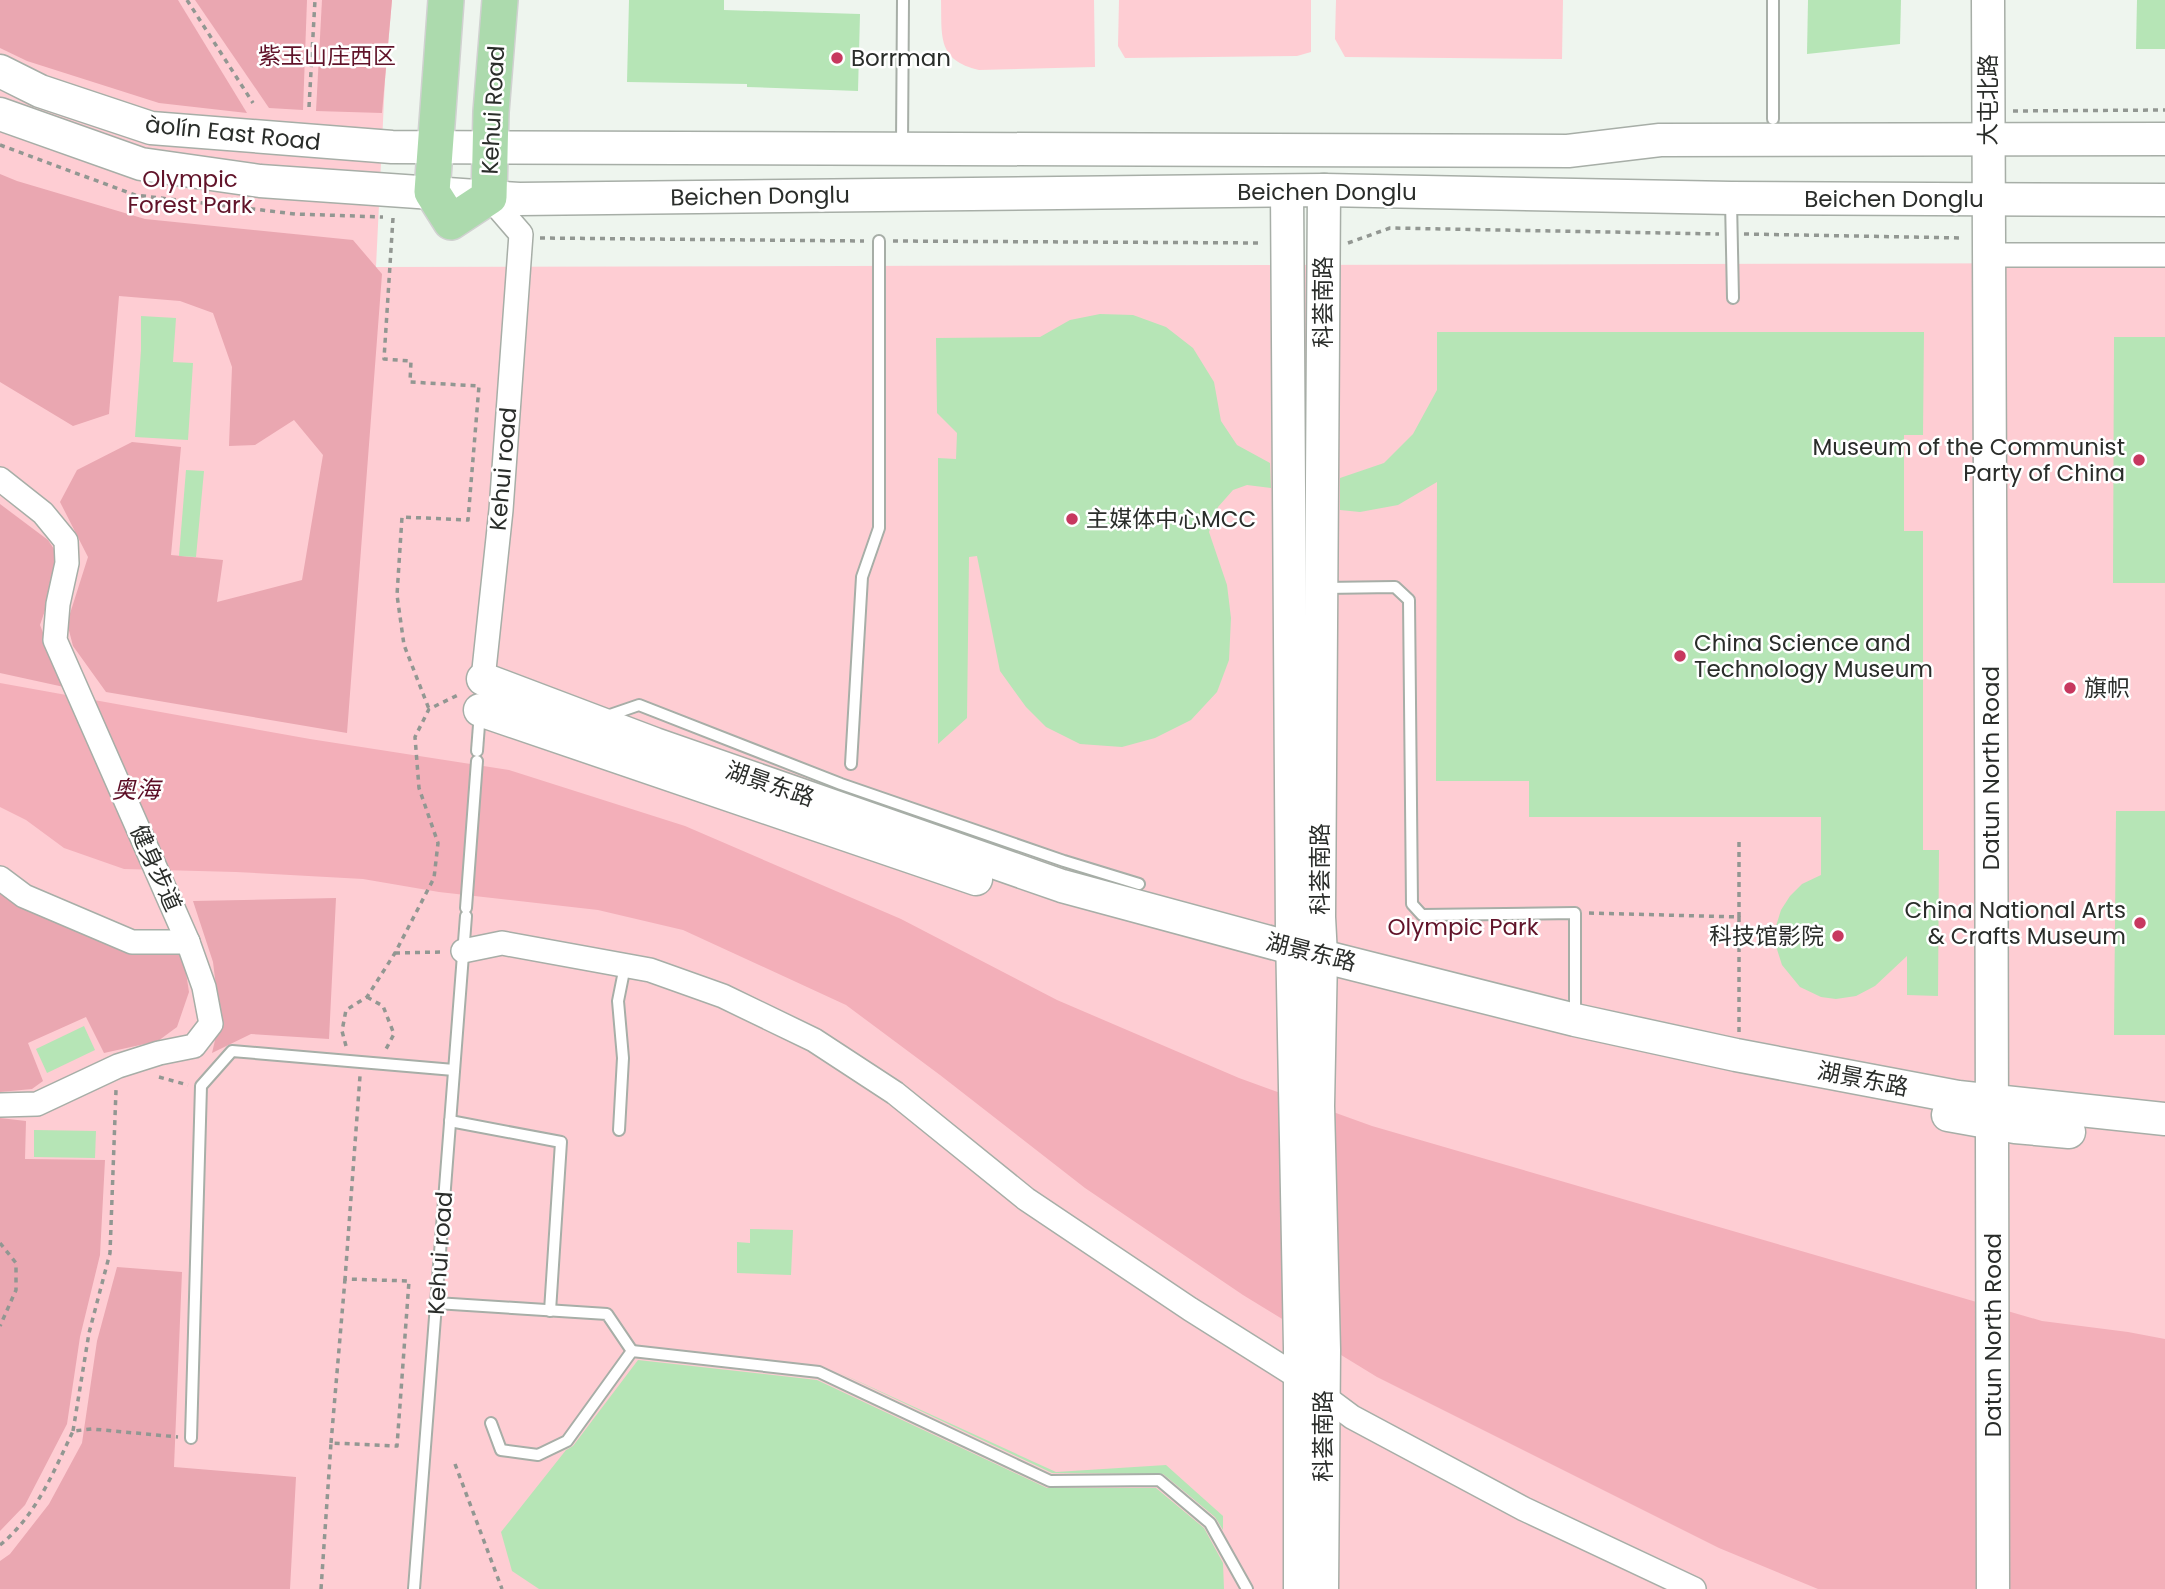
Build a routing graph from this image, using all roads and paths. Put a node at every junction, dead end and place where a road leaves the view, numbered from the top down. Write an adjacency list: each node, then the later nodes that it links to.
1 (187, 0): 9 (path)
2 (315, 0): 10 (path)
3 (446, 0): 16 (main road)
4 (500, 0): 17 (main road, Kehui Road)
5 (903, 0): 18 (lane)
6 (1773, 0): 12 (lane)
7 (1988, 0): 14 (street, 大屯北路)
8 (0, 71): 16 (street, àolín East Road)
9 (253, 103)
10 (309, 107)
11 (0, 114): 21 (street, àolín East Road)
12 (1773, 119)
13 (2165, 139): 14 (street, Beichen Donglu)
14 (1989, 141): 18 (street, Beichen Donglu); 24 (street, 大屯北路)
15 (0, 145): 26 (path)
16 (434, 147): 17 (street, àolín East Road); 21 (main road)
17 (490, 148): 18 (street, Beichen Donglu); 22 (main road, Kehui Road)
18 (902, 150)
19 (1324, 190): 20 (street, Beichen Donglu); 23 (street, Beichen Donglu); 32 (street, 科荟南路)
20 (1287, 191): 22 (street, Beichen Donglu); 31 (street, 科荟南路)
21 (432, 192): 22 (main road, Kehui Road)
22 (489, 197): 28 (street, Kehui road)
23 (1731, 198): 24 (street, Beichen Donglu); 29 (lane)
24 (1987, 199): 25 (street, Beichen Donglu); 33 (street, Datun North Road)
25 (2165, 200)
26 (393, 218): 27 (path); 39 (path)
27 (404, 218)
28 (521, 234): 30 (path); 38 (street, Kehui road)
29 (1732, 234): 32 (path); 33 (path); 35 (lane)
30 (879, 241): 31 (path); 41 (lane)
31 (1287, 243): 50 (street, 科荟南路)
32 (1324, 244): 37 (street, 科荟南路)
33 (1990, 255): 34 (street); 59 (street, Datun North Road)
34 (2165, 255)
35 (1733, 298)
36 (0, 479): 47 (street, 健身步道)
37 (1321, 588): 45 (lane); 50 (street, 科荟南路)
38 (482, 694): 39 (path); 40 (street, 湖景东路); 48 (lane, Kehui road)
39 (429, 709): 49 (path)
40 (572, 723): 44 (lane); 50 (street, 湖景东路)
41 (852, 764)
42 (1739, 842): 46 (path)
43 (0, 878): 47 (street)
44 (1139, 884)
45 (1575, 913): 46 (path); 53 (lane)
46 (1739, 917): 54 (path)
47 (188, 942): 56 (street, 健身步道)
48 (463, 951): 49 (path); 51 (street); 57 (lane, Kehui road)
49 (395, 953): 52 (path)
50 (1307, 962): 53 (street, 湖景东路); 59 (street, 湖景东路); 70 (street, 科荟南路)
51 (625, 966): 62 (lane); 70 (street)
52 (368, 998): 55 (path); 55 (path)
53 (1575, 1020): 54 (street, 湖景东路)
54 (1736, 1055): 59 (street, 湖景东路)
55 (361, 1064): 57 (lane); 65 (path); 73 (lane)
56 (117, 1066): 58 (street, 健身步道); 72 (path)
57 (454, 1070): 61 (lane, Kehui road)
58 (0, 1105)
59 (1992, 1112): 60 (street, 湖景东路); 63 (street, 湖景东路); 84 (street, Datun North Road)
60 (2165, 1119)
61 (450, 1121): 66 (lane, Kehui road); 67 (lane)
62 (619, 1130)
63 (2165, 1140)
64 (0, 1243): 68 (path)
65 (345, 1279): 74 (path); 74 (path)
66 (436, 1303): 67 (lane); 78 (lane, Kehui road)
67 (550, 1311): 69 (lane)
68 (0, 1326)
69 (632, 1351): 71 (lane); 80 (lane)
70 (1312, 1388): 81 (street, 科荟南路); 82 (street, 科荟南路); 83 (street)
71 (491, 1423)
72 (73, 1430): 73 (path); 76 (path)
73 (191, 1438)
74 (331, 1443): 77 (path)
75 (455, 1464): 79 (path)
76 (0, 1545)
77 (321, 1589)
78 (414, 1589)
79 (502, 1589)
80 (1247, 1589)
81 (1300, 1589)
82 (1322, 1589)
83 (1694, 1589)
84 (1993, 1589)

